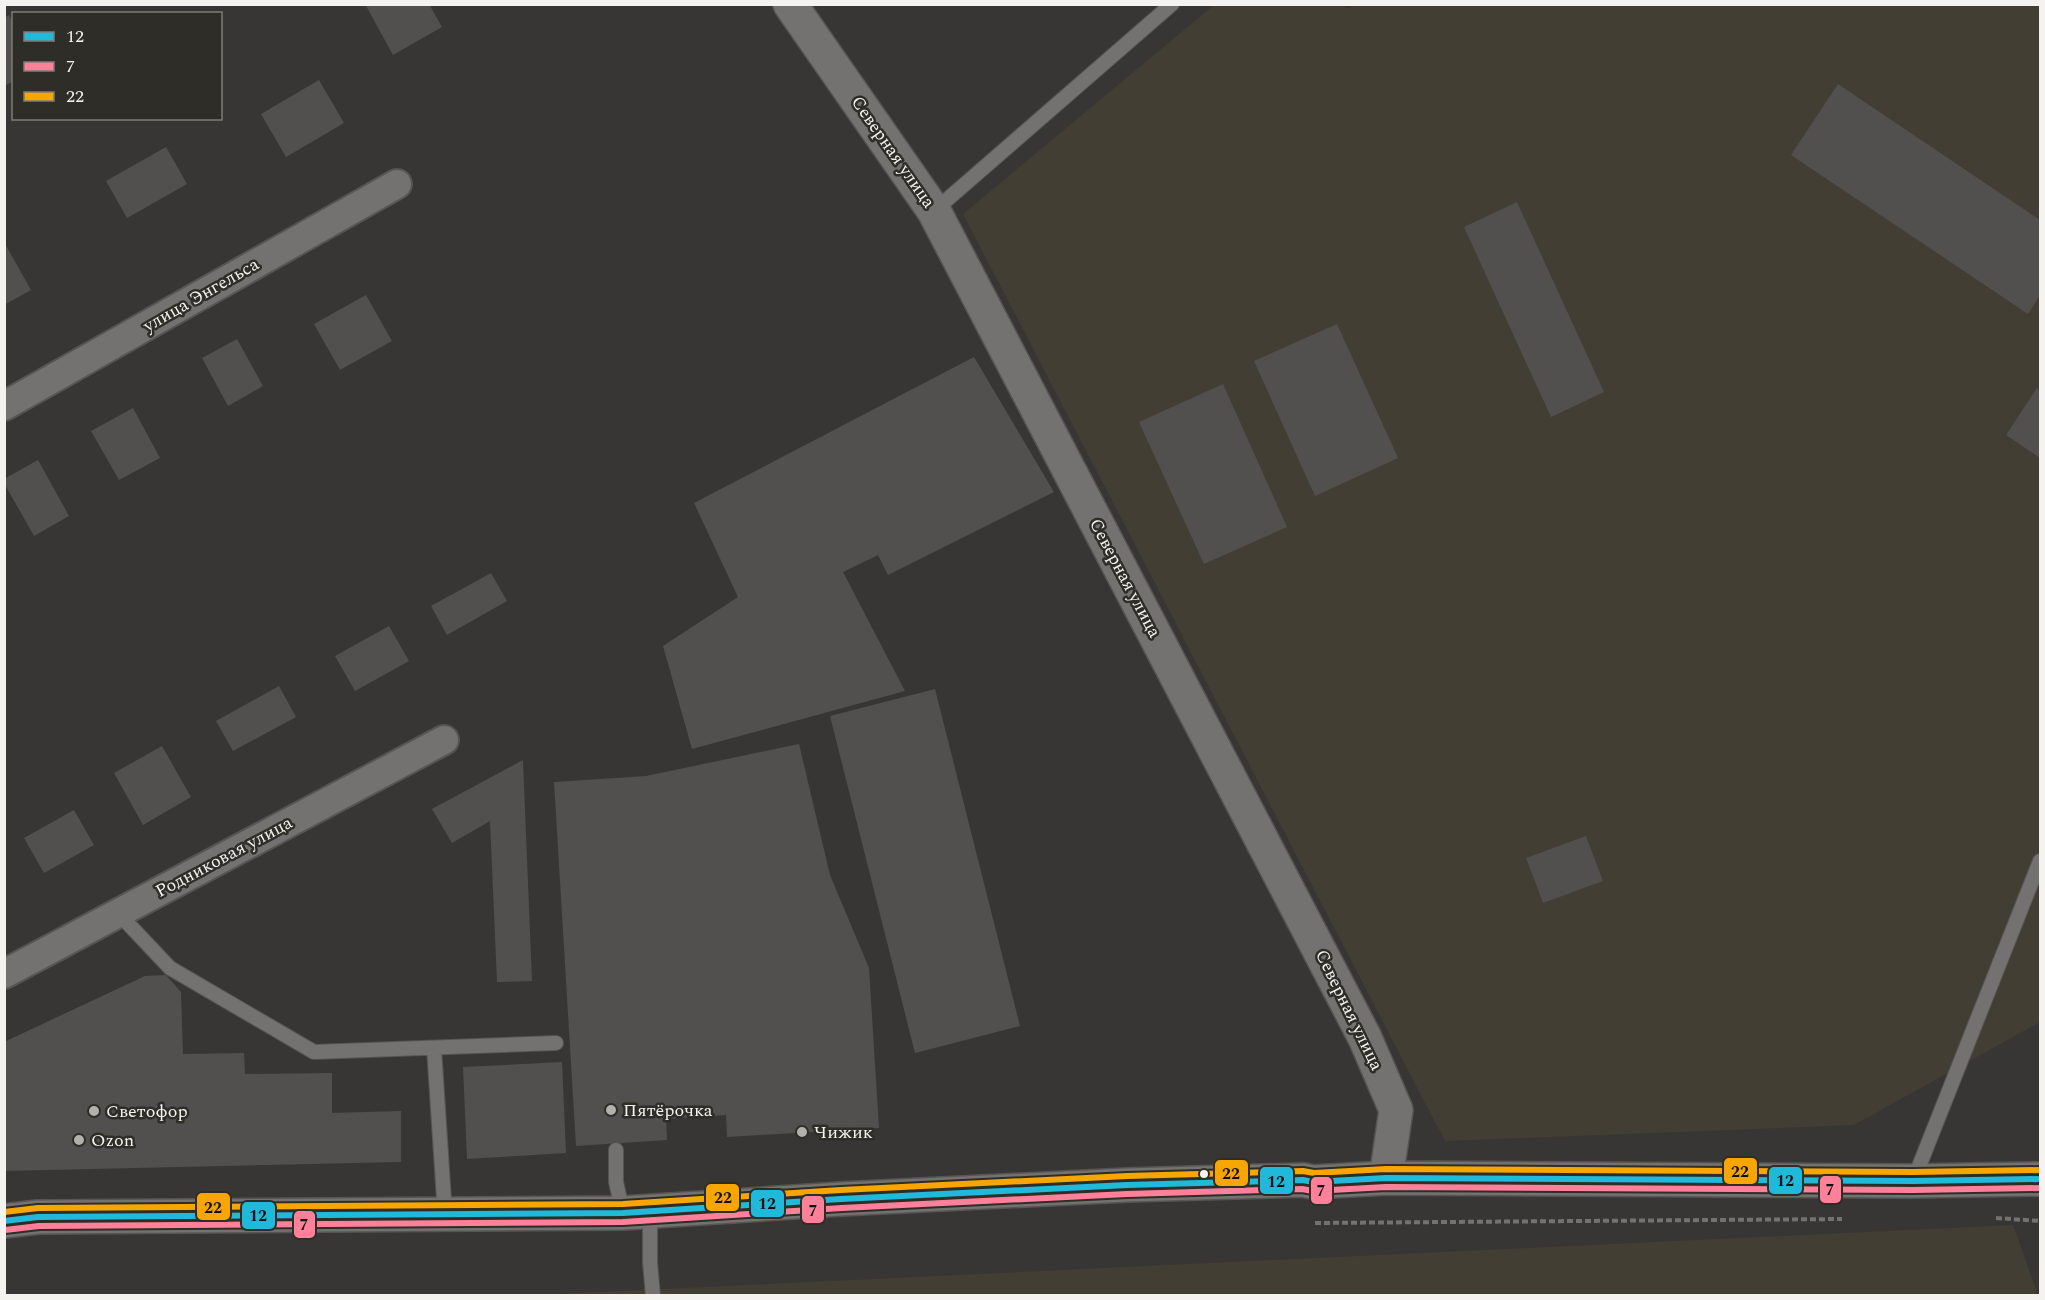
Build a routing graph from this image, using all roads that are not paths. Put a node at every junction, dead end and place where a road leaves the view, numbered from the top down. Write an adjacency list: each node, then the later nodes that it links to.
1 (790, 4): 4 (street, Северная улица)
2 (1172, 4): 4 (lane)
3 (397, 184): 5 (street, улица Энгельса)
4 (934, 211): 13 (street, Северная улица)
5 (4, 406)
6 (444, 740): 8 (street, Родниковая улица)
7 (2040, 861): 15 (lane)
8 (118, 913): 9 (street, Родниковая улица); 11 (lane)
9 (4, 974)
10 (556, 1043): 11 (lane)
11 (434, 1048): 17 (lane)
12 (616, 1150): 16 (lane)
13 (1386, 1178): 15 (street); 16 (street)
14 (2040, 1179): 15 (street)
15 (1913, 1181)
16 (637, 1212): 17 (street); 19 (lane)
17 (445, 1215): 18 (street)
18 (4, 1221)
19 (653, 1296)

